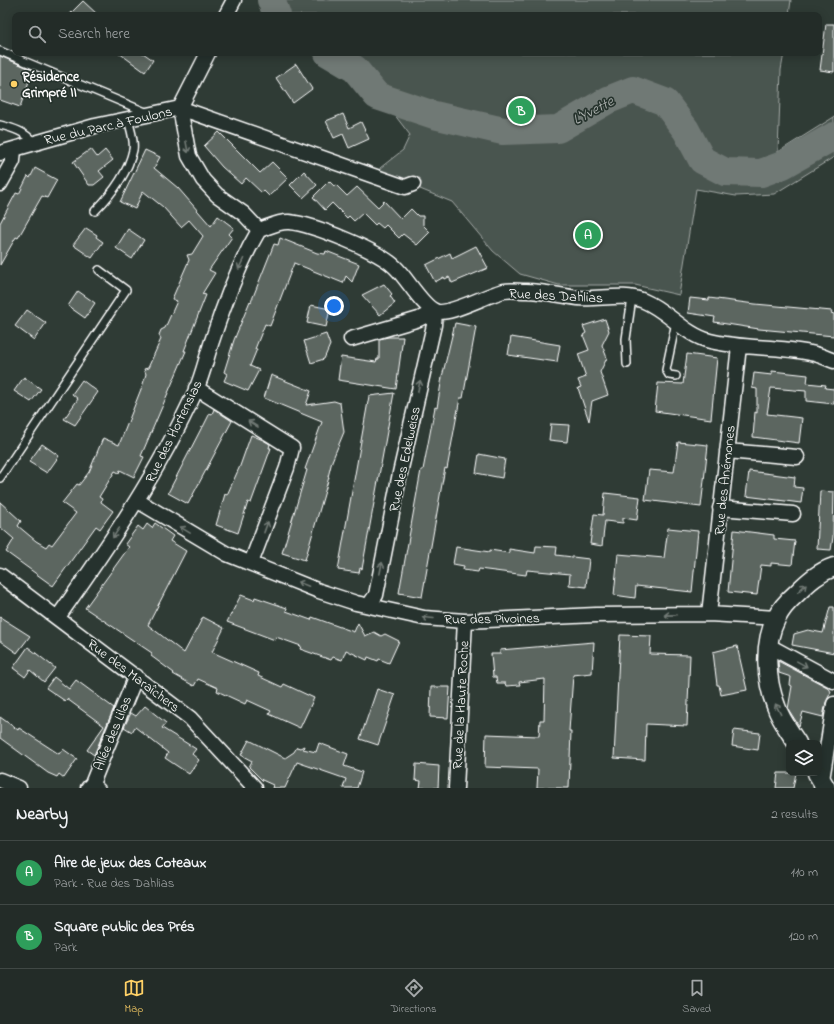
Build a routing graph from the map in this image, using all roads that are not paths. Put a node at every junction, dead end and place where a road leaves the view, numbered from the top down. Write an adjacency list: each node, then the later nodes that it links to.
1 (234, 0): 2 (street)
2 (228, 12)
3 (0, 51): 6 (lane)
4 (206, 56): 5 (street, Rue du Parc à Foulons)
5 (180, 108): 6 (street, Rue du Parc à Foulons); 13 (street); 15 (street, one-way to 15)
6 (150, 114): 7 (street, Rue du Parc à Foulons)
7 (128, 119): 9 (street, Rue du Parc à Foulons); 14 (lane)
8 (0, 125): 9 (lane)
9 (34, 143): 10 (street, Rue du Parc à Foulons)
10 (14, 149): 11 (street, Rue du Parc à Foulons); 12 (street)
11 (0, 153)
12 (0, 184)
13 (413, 184)
14 (95, 211)
15 (259, 230): 18 (street); 25 (street, Rue des Hortensias, one-way to 25)
16 (99, 270): 28 (lane)
17 (632, 298): 18 (street, Rue des Dahlias); 19 (street, Rue des Dahlias); 23 (lane)
18 (435, 311): 20 (street); 35 (street, Rue des Edelweiss, one-way to 18)
19 (676, 321): 21 (street, Rue des Dahlias); 24 (lane)
20 (351, 339)
21 (739, 346): 22 (street, Rue des Dahlias); 26 (street, Rue des Anémones)
22 (834, 361)
23 (627, 364)
24 (676, 376)
25 (196, 388): 29 (street, Rue des Hortensias); 32 (street, one-way to 25)
26 (727, 451): 27 (street); 30 (street, Rue des Anémones)
27 (797, 457)
28 (0, 478)
29 (138, 501): 32 (street, Rue des Pivoines, one-way to 29); 37 (street, Rue des Hortensias, one-way to 37)
30 (720, 508): 31 (street); 36 (street, Rue des Anémones)
31 (793, 514)
32 (251, 563): 35 (street, Rue des Pivoines, one-way to 32)
33 (834, 567): 38 (street, one-way to 33)
34 (0, 575): 37 (street, Rue des Maraîchers)
35 (369, 605): 39 (street, Rue des Pivoines, one-way to 35)
36 (709, 614): 38 (street, Rue des Pivoines); 39 (street, Rue des Pivoines, one-way to 39)
37 (58, 617): 41 (street, Rue des Maraîchers)
38 (776, 618): 40 (street)
39 (465, 622): 50 (street, Rue de la Haute Roche)
40 (769, 646): 42 (street, one-way to 42); 44 (street, one-way to 40)
41 (136, 676): 47 (street, Allée des Lilas); 49 (street, Rue des Maraîchers)
42 (834, 681)
43 (834, 704): 46 (street)
44 (795, 740)
45 (0, 780): 48 (street)
46 (821, 783)
47 (94, 786)
48 (19, 788)
49 (255, 788)
50 (456, 788)

